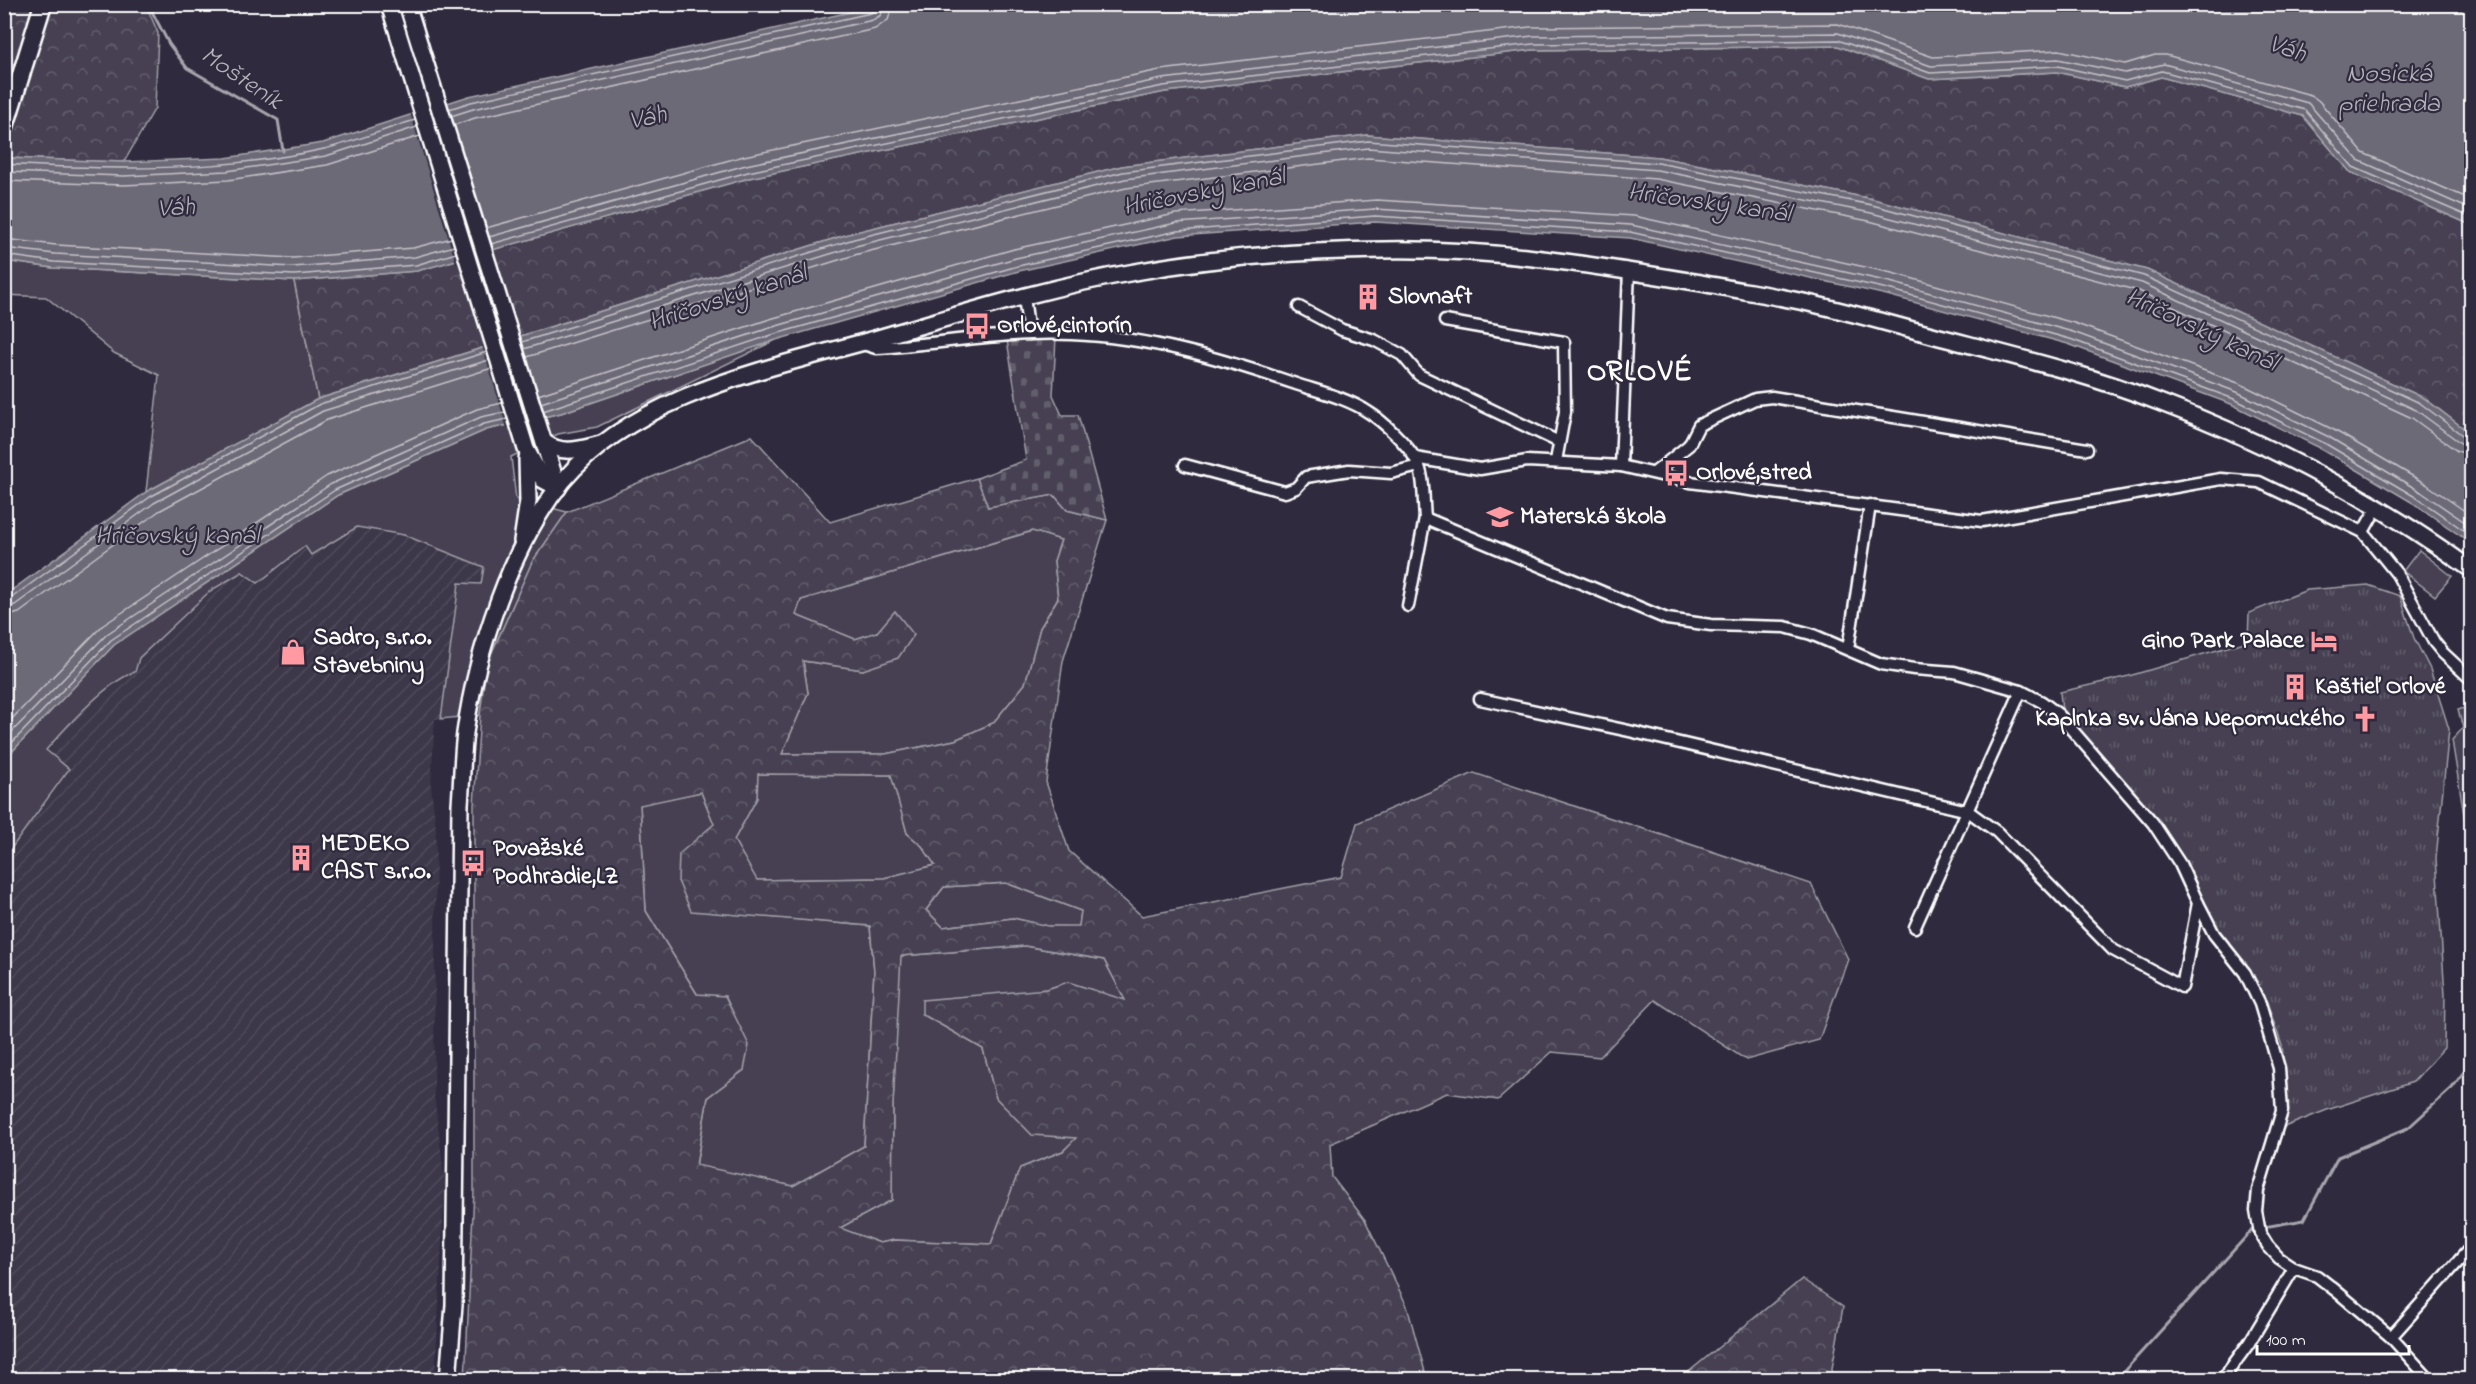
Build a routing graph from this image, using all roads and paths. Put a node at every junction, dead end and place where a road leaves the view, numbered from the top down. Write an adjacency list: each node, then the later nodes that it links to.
1 (43, 4): 4 (highway)
2 (408, 6): 11 (main road)
3 (390, 9): 14 (main road)
4 (4, 130)
5 (1629, 270): 6 (main road); 19 (street); 23 (main road)
6 (1024, 297): 9 (street); 10 (main road)
7 (1299, 307): 13 (street)
8 (1445, 321): 13 (street)
9 (1029, 334): 10 (street); 17 (street)
10 (860, 343): 12 (main road)
11 (543, 437): 12 (main road); 21 (main road)
12 (608, 442): 21 (main road)
13 (1559, 442): 16 (street)
14 (524, 443): 21 (main road); 26 (main road)
15 (2087, 449): 20 (street)
16 (1556, 461): 17 (street); 19 (street)
17 (1417, 462): 18 (street); 24 (street)
18 (1185, 465)
19 (1621, 466): 20 (street)
20 (1654, 474): 22 (street)
21 (558, 488): 26 (main road)
22 (1870, 506): 25 (street); 29 (street)
23 (2378, 507): 25 (street); 27 (main road)
24 (1425, 518): 28 (street); 29 (street)
25 (2363, 532): 30 (street)
26 (521, 550): 39 (main road)
27 (2472, 570)
28 (1408, 606)
29 (1848, 649): 31 (street)
30 (2472, 680)
31 (2021, 691): 33 (street); 34 (street)
32 (1480, 699): 33 (street)
33 (1968, 811): 34 (street); 35 (street)
34 (2198, 903): 37 (street)
35 (1915, 927)
36 (2472, 1246): 38 (street)
37 (2294, 1268): 38 (street); 40 (street)
38 (2391, 1337): 41 (street)
39 (448, 1380)
40 (2222, 1380)
41 (2430, 1380)

